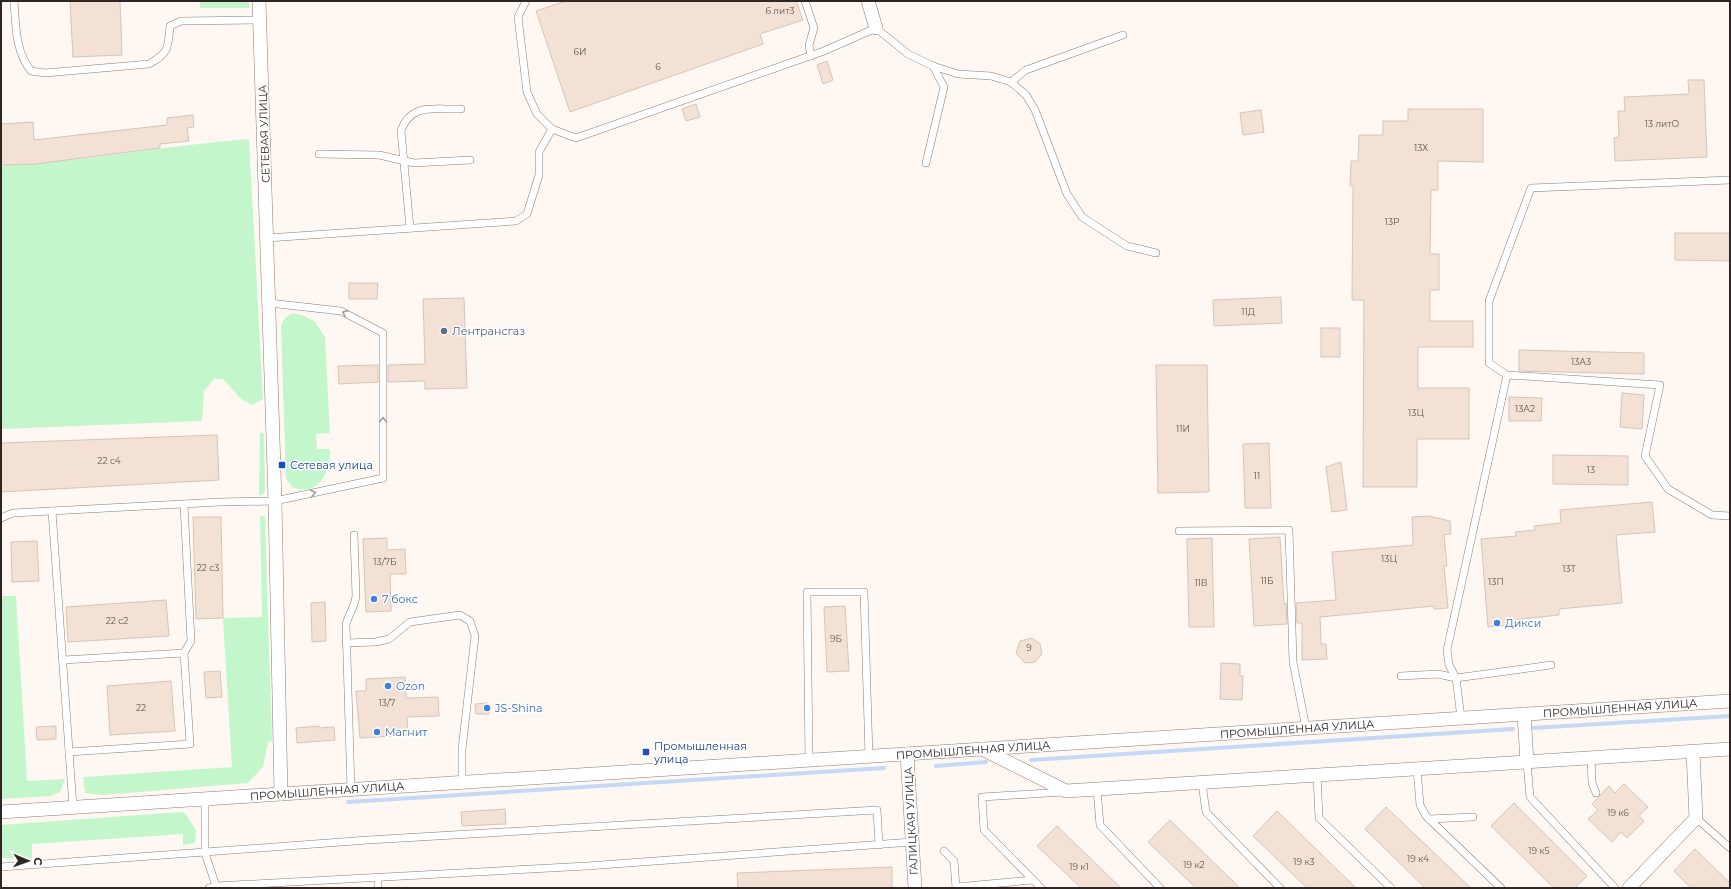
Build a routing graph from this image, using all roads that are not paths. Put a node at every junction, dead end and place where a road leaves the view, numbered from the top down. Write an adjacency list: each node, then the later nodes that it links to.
1 (14, 1): 6 (lane)
2 (259, 1): 6 (street, СЕТЕВАЯ УЛИЦА)
3 (526, 1): 13 (lane)
4 (805, 1): 9 (lane)
5 (868, 1): 7 (street)
6 (260, 20): 20 (street, СЕТЕВАЯ УЛИЦА)
7 (876, 28): 9 (lane); 10 (lane)
8 (1123, 35): 11 (lane)
9 (811, 56): 13 (lane)
10 (933, 66): 11 (lane); 17 (lane)
11 (1011, 82): 21 (lane)
12 (461, 109): 15 (lane)
13 (552, 129): 19 (lane)
14 (319, 154): 15 (lane)
15 (404, 160): 16 (lane); 19 (lane)
16 (470, 160)
17 (926, 163)
18 (1730, 180): 23 (lane)
19 (410, 228): 20 (lane)
20 (267, 238): 22 (street, СЕТЕВАЯ УЛИЦА)
21 (1156, 253)
22 (269, 303): 24 (street, СЕТЕВАЯ УЛИЦА); 24 (lane, one-way to 22)
23 (1507, 375): 27 (lane); 36 (lane)
24 (275, 501): 25 (lane); 57 (street, СЕТЕВАЯ УЛИЦА)
25 (184, 505): 26 (lane); 32 (lane)
26 (52, 511): 28 (lane); 33 (lane)
27 (1730, 516)
28 (1, 518)
29 (1178, 531): 40 (lane)
30 (354, 535): 31 (lane)
31 (346, 643): 53 (lane); 54 (lane)
32 (184, 653): 33 (lane); 43 (lane)
33 (62, 660): 43 (lane)
34 (1551, 665): 36 (lane)
35 (1401, 676): 36 (lane)
36 (1456, 678): 39 (lane)
37 (1730, 701): 38 (street, ПРОМЫШЛЕННАЯ УЛИЦА)
38 (1524, 714): 39 (street, ПРОМЫШЛЕННАЯ УЛИЦА); 49 (street)
39 (1461, 718): 40 (street, ПРОМЫШЛЕННАЯ УЛИЦА)
40 (1306, 728): 41 (street, ПРОМЫШЛЕННАЯ УЛИЦА)
41 (982, 749): 45 (street, ПРОМЫШЛЕННАЯ УЛИЦА); 56 (street)
42 (1730, 749): 44 (street)
43 (69, 752): 60 (lane)
44 (1693, 752): 47 (street); 63 (street)
45 (907, 754): 46 (street, ПРОМЫШЛЕННАЯ УЛИЦА); 67 (street, ГАЛИЦКАЯ УЛИЦА)
46 (868, 756): 48 (street, ПРОМЫШЛЕННАЯ УЛИЦА); 48 (lane)
47 (1591, 758): 49 (street); 58 (lane)
48 (809, 760): 53 (street, ПРОМЫШЛЕННАЯ УЛИЦА)
49 (1528, 762): 50 (street); 86 (lane)
50 (1417, 769): 51 (street); 64 (lane)
51 (1317, 775): 52 (street); 84 (lane)
52 (1202, 782): 55 (street); 83 (lane)
53 (462, 783): 54 (street, ПРОМЫШЛЕННАЯ УЛИЦА)
54 (352, 790): 57 (street, ПРОМЫШЛЕННАЯ УЛИЦА)
55 (1097, 790): 56 (street); 82 (lane)
56 (1066, 792): 74 (lane)
57 (281, 794): 59 (street, ПРОМЫШЛЕННАЯ УЛИЦА)
58 (1596, 794)
59 (205, 799): 60 (street, ПРОМЫШЛЕННАЯ УЛИЦА); 71 (lane)
60 (73, 807): 61 (street, ПРОМЫШЛЕННАЯ УЛИЦА)
61 (1, 812)
62 (1473, 817): 64 (lane)
63 (1696, 818): 65 (lane); 76 (street)
64 (1429, 819): 85 (lane)
65 (1721, 839): 66 (lane); 69 (lane)
66 (1730, 839)
67 (912, 842): 68 (lane); 79 (street, ГАЛИЦКАЯ УЛИЦА)
68 (879, 845): 71 (lane); 73 (lane)
69 (1730, 848)
70 (944, 851): 80 (lane)
71 (205, 853): 72 (lane); 75 (lane)
72 (1, 866)
73 (378, 877): 75 (lane); 78 (lane)
74 (1033, 880): 80 (lane); 81 (lane)
75 (216, 886): 77 (lane)
76 (1634, 886)
77 (209, 888)
78 (378, 888)
79 (914, 888)
80 (956, 888)
81 (1041, 888)
82 (1160, 888)
83 (1280, 888)
84 (1391, 888)
85 (1501, 888)
86 (1615, 888)

